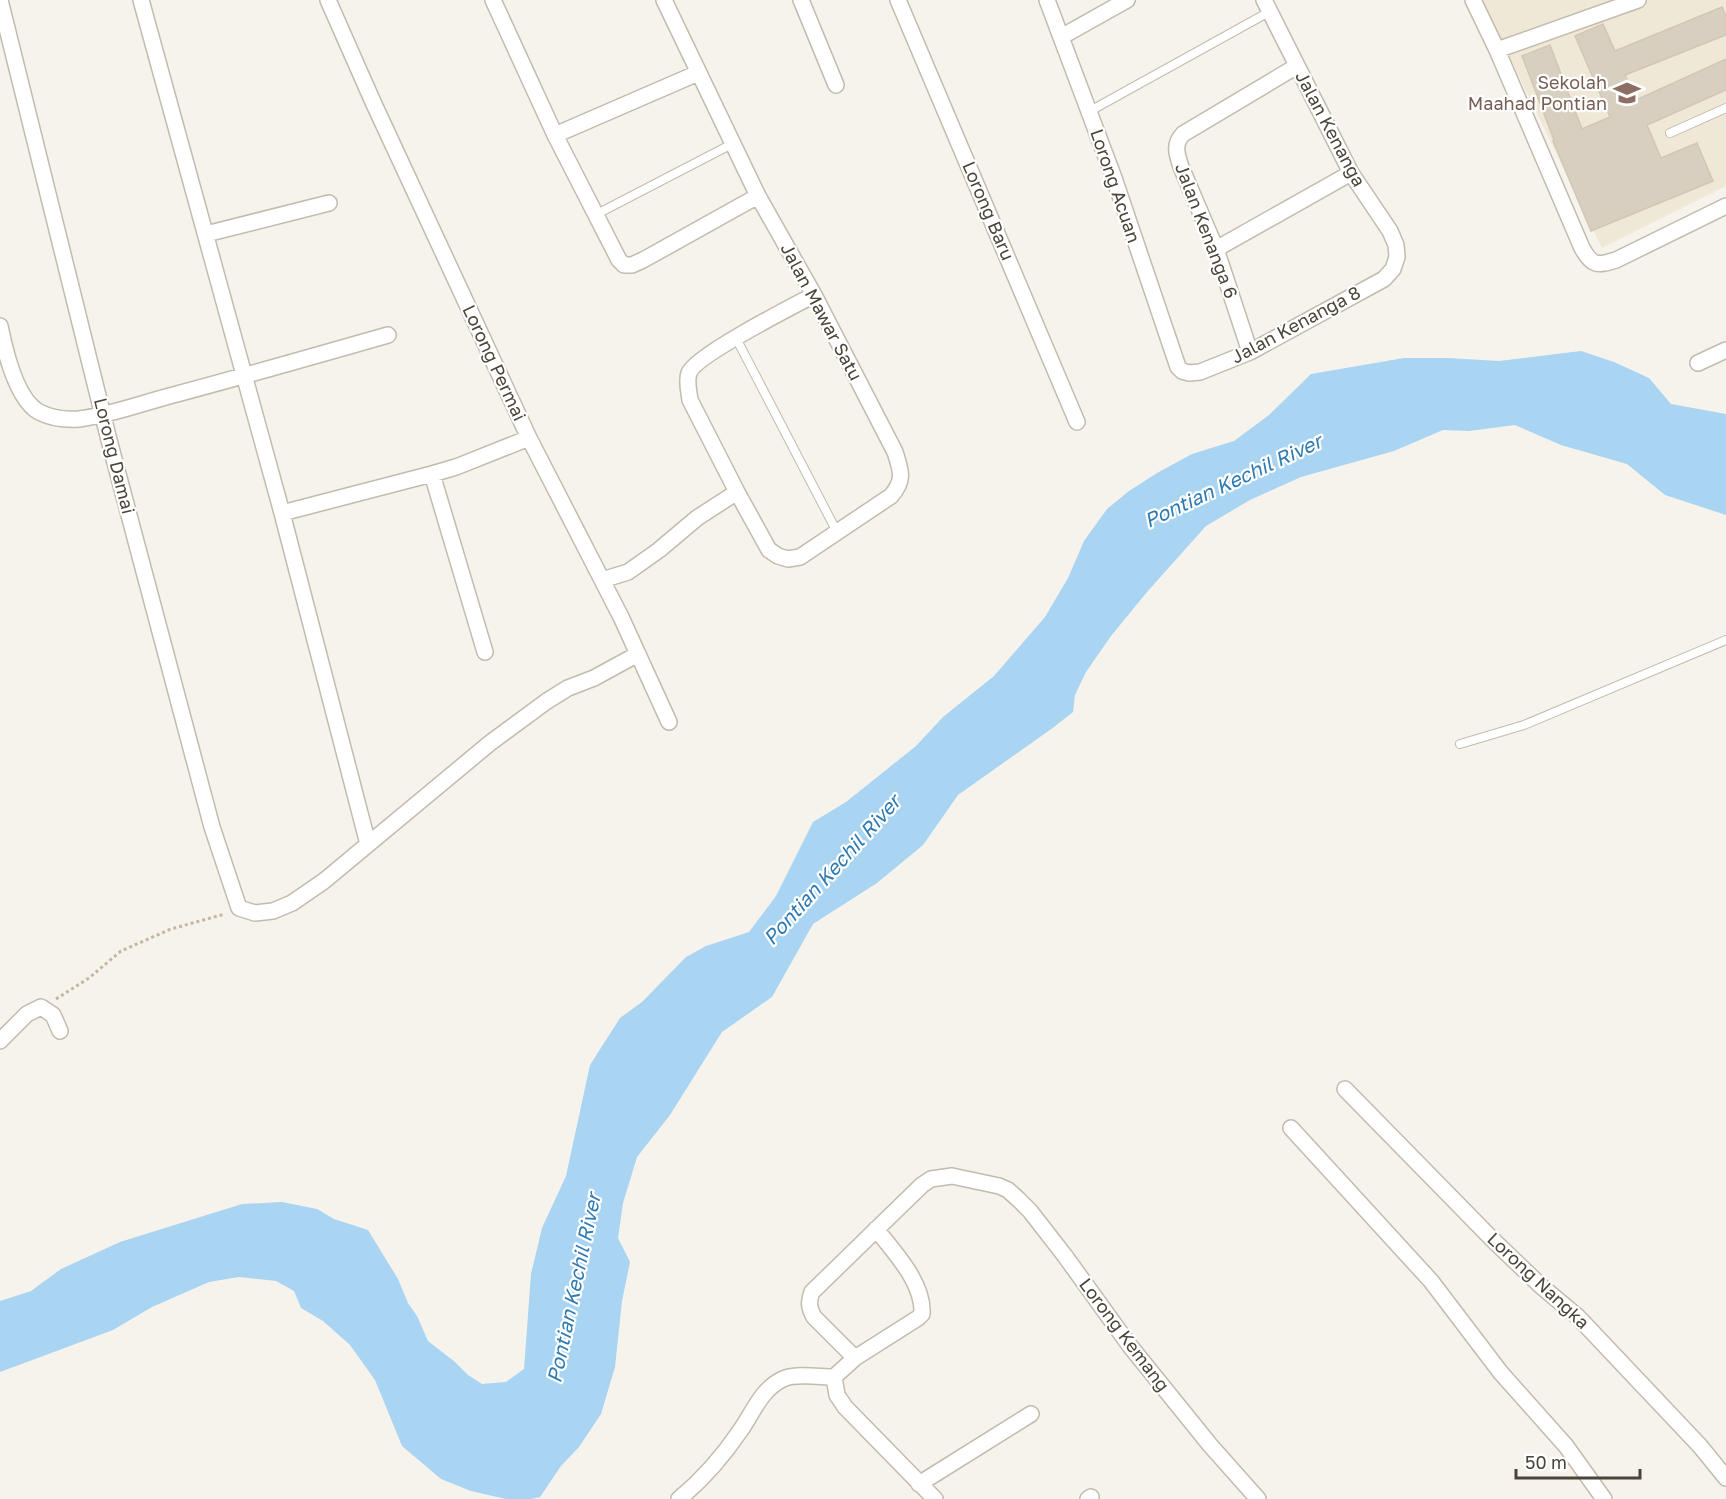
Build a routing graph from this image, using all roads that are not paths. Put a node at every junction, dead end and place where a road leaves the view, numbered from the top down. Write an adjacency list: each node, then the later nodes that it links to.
1 (0, 0): 40 (street, Lorong Damai)
2 (141, 0): 28 (street)
3 (328, 0): 42 (street, Lorong Permai)
4 (493, 0): 21 (street)
5 (664, 0): 16 (street, Jalan Mawar Satu)
6 (801, 0): 17 (street)
7 (898, 0): 41 (street, Lorong Baru)
8 (1047, 0): 13 (street, Lorong Acuan)
9 (1127, 0): 13 (street)
10 (1473, 0): 14 (street)
11 (1638, 0): 14 (street)
12 (1266, 6): 15 (street, Jalan Kenanga); 19 (lane)
13 (1061, 37): 19 (street, Lorong Acuan)
14 (1497, 50): 26 (street)
15 (1297, 66): 23 (street, Jalan Kenanga); 29 (street, Jalan Kenanga 6)
16 (698, 73): 21 (street); 22 (street, Jalan Mawar Satu)
17 (836, 85)
18 (1726, 108): 20 (lane)
19 (1090, 111): 38 (street, Lorong Acuan)
20 (1671, 133)
21 (555, 135): 27 (street)
22 (732, 144): 24 (street, Jalan Mawar Satu); 27 (lane)
23 (1351, 173): 29 (street); 30 (street, Jalan Kenanga)
24 (758, 196): 27 (street); 31 (street, Jalan Mawar Satu)
25 (329, 203): 28 (street)
26 (1726, 206)
27 (594, 215)
28 (206, 234): 39 (street)
29 (1216, 249): 36 (street, Jalan Kenanga 6)
30 (1397, 257): 36 (street, Jalan Kenanga 8)
31 (813, 295): 34 (street); 46 (street, Jalan Mawar Satu)
32 (0, 326): 40 (street)
33 (388, 335): 39 (street)
34 (736, 338): 44 (street); 46 (lane)
35 (1726, 350): 37 (street)
36 (1250, 352): 38 (street, Jalan Kenanga 8)
37 (1698, 363)
38 (1182, 371)
39 (245, 376): 40 (street); 45 (street)
40 (103, 414): 53 (street, Lorong Damai)
41 (1077, 422)
42 (529, 438): 43 (street); 47 (street, Lorong Permai)
43 (432, 474): 45 (street); 49 (street)
44 (736, 492): 46 (street, Jalan Mawar Satu); 47 (street)
45 (282, 513): 53 (street)
46 (837, 532)
47 (602, 580): 50 (street, Lorong Permai)
48 (1726, 639): 52 (lane)
49 (485, 652)
50 (638, 654): 51 (street, Lorong Permai); 53 (street)
51 (669, 722)
52 (1460, 744)
53 (368, 844)
54 (60, 1031): 55 (street)
55 (0, 1041)
56 (1345, 1089): 62 (street, Lorong Nangka)
57 (1291, 1128): 67 (street)
58 (876, 1229): 59 (street, Lorong Kemang); 59 (street); 66 (street, Lorong Kemang)
59 (855, 1358): 60 (street)
60 (834, 1377): 63 (street); 64 (street)
61 (1031, 1414): 63 (street)
62 (1726, 1478)
63 (919, 1484): 65 (street)
64 (679, 1499)
65 (935, 1499)
66 (1258, 1499)
67 (1605, 1499)

